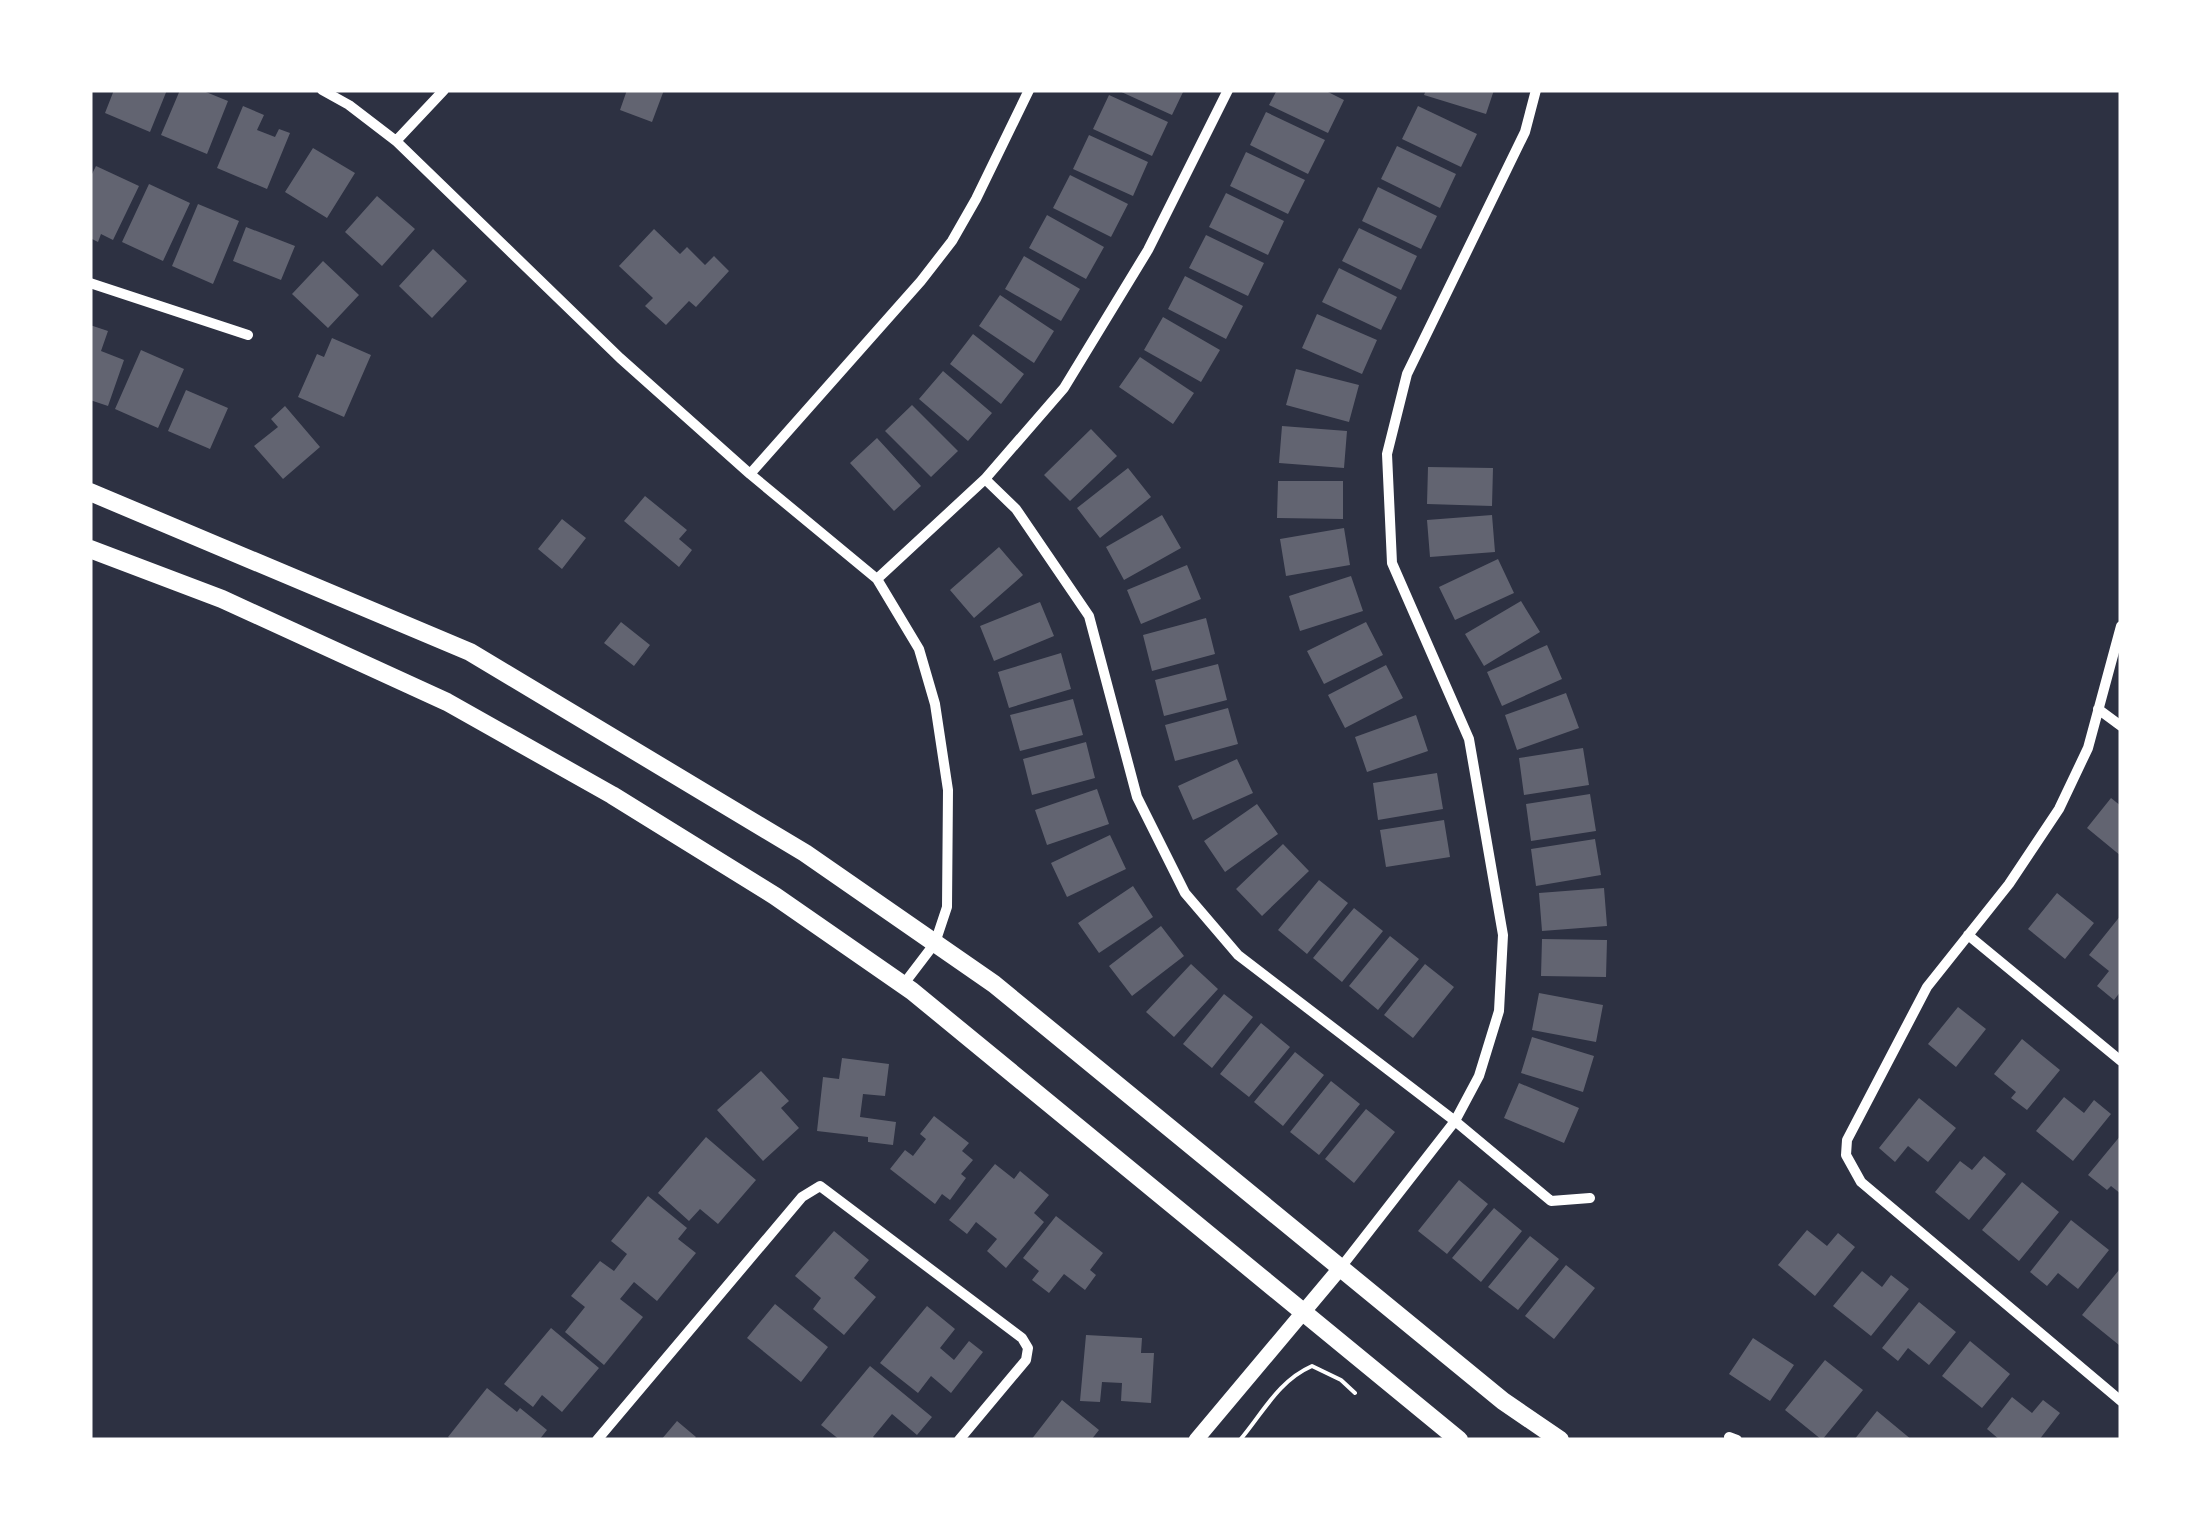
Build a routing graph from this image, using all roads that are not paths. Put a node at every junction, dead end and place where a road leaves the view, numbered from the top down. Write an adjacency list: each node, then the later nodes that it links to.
1 (322, 90): 6 (street)
2 (444, 90): 6 (street)
3 (1029, 90): 9 (street)
4 (1228, 90): 10 (street)
5 (1536, 90): 21 (street)
6 (396, 142): 9 (street)
7 (90, 283): 8 (street)
8 (248, 335)
9 (750, 474): 13 (street)
10 (985, 479): 13 (street); 21 (street)
11 (90, 492): 18 (main road)
12 (90, 549): 19 (main road)
13 (877, 579): 18 (street)
14 (2121, 626): 15 (street)
15 (2098, 709): 16 (street); 17 (street)
16 (2121, 726)
17 (1968, 935): 20 (street); 25 (street)
18 (935, 943): 19 (street); 23 (main road)
19 (903, 985): 24 (main road)
20 (2121, 1061)
21 (1455, 1121): 22 (street); 23 (street)
22 (1590, 1198)
23 (1342, 1266): 24 (street); 30 (main road)
24 (1305, 1313): 28 (street); 29 (main road)
25 (2121, 1401)
26 (597, 1440): 27 (street)
27 (960, 1440)
28 (1196, 1440)
29 (1459, 1440)
30 (1560, 1440)

